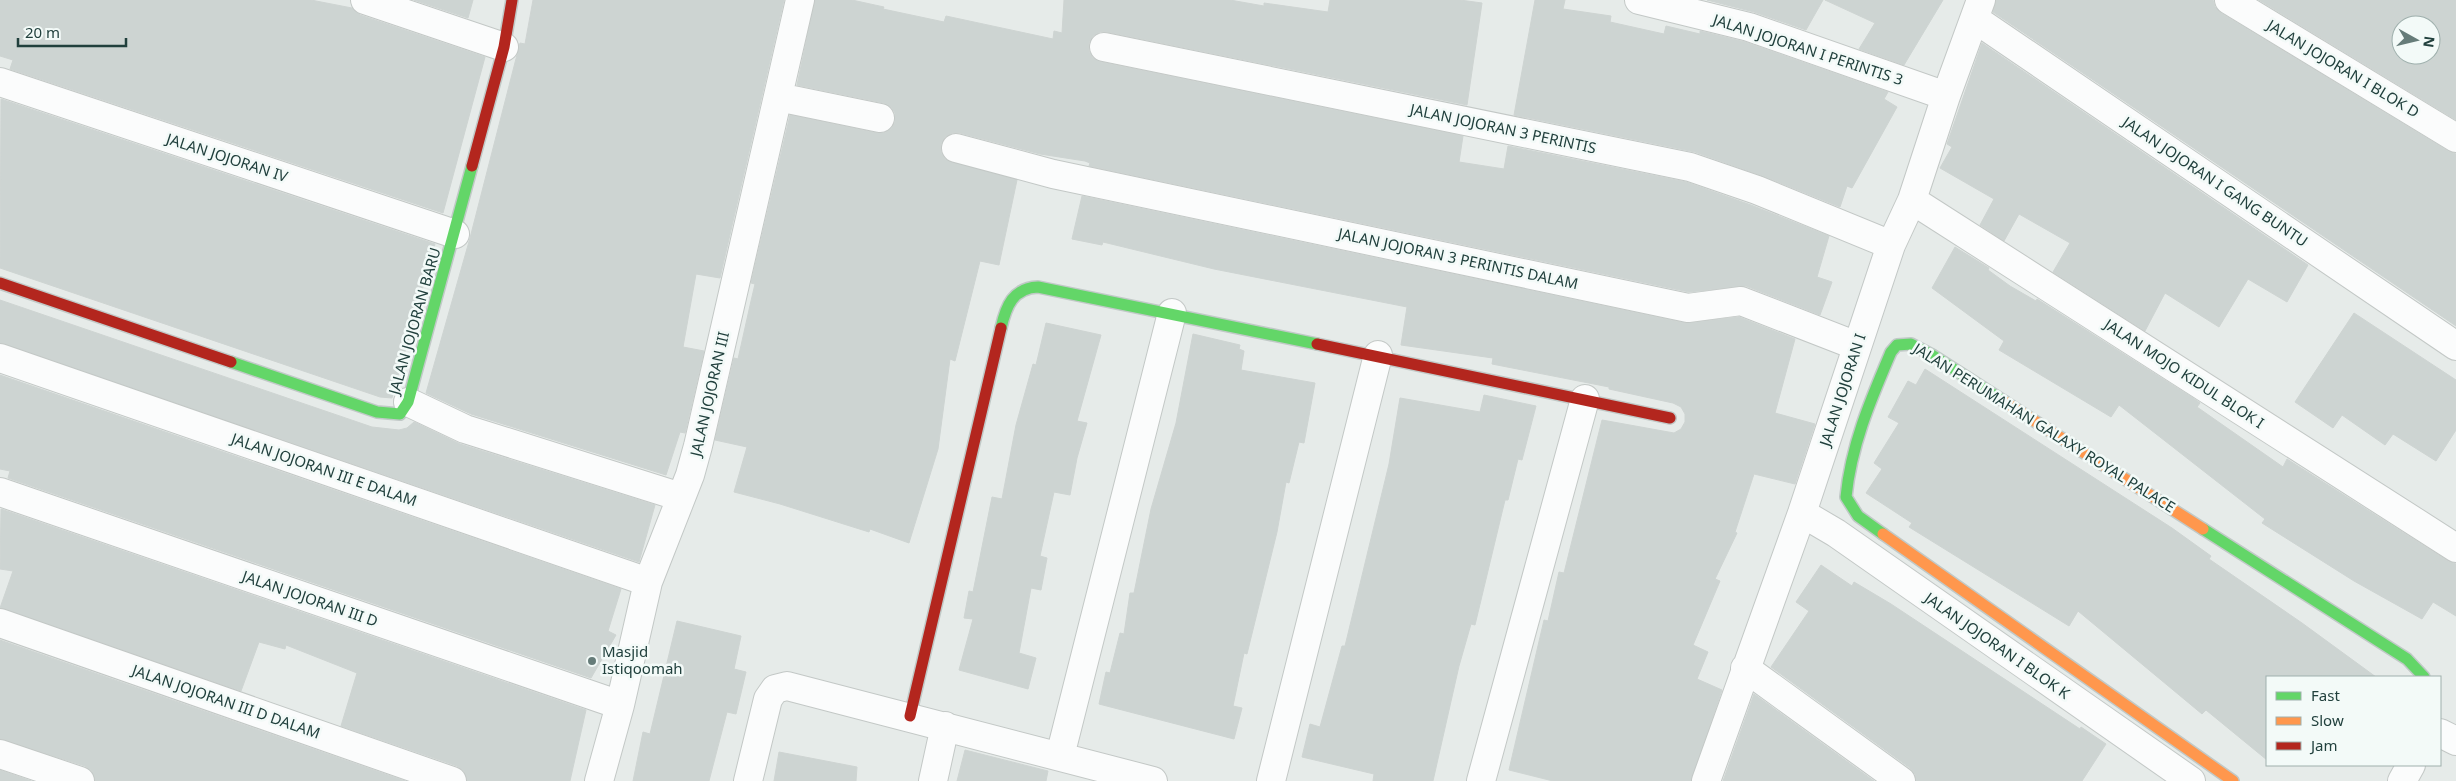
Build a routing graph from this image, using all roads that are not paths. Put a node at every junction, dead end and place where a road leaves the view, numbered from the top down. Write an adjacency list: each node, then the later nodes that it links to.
1 (365, 0): 7 (street)
2 (512, 0): 7 (street, JALAN JOJORAN BARU)
3 (800, 0): 11 (street, JALAN JOJORAN III)
4 (1639, 0): 10 (street, JALAN JOJORAN I PERINTIS 3)
5 (2230, 0): 13 (street, JALAN JOJORAN I BLOK D)
6 (1978, 9): 10 (street, JALAN JOJORAN I); 21 (street, JALAN JOJORAN I GANG BUNTU)
7 (504, 47): 16 (street, JALAN JOJORAN BARU)
8 (1104, 47): 17 (street, JALAN JOJORAN 3 PERINTIS)
9 (0, 82): 16 (street, JALAN JOJORAN IV)
10 (1946, 96): 15 (street, JALAN JOJORAN I)
11 (778, 97): 12 (street); 28 (street, JALAN JOJORAN III)
12 (880, 118)
13 (2456, 138)
14 (956, 148): 20 (street, JALAN JOJORAN 3 PERINTIS DALAM)
15 (1912, 200): 17 (street, JALAN JOJORAN I); 30 (street, JALAN MOJO KIDUL BLOK I)
16 (455, 234): 25 (street, JALAN JOJORAN BARU)
17 (1890, 245): 20 (street, JALAN JOJORAN I)
18 (0, 283): 25 (street, JALAN JOJORAN BARU)
19 (1172, 313): 22 (street); 36 (street); 41 (street)
20 (1857, 346): 29 (street, JALAN JOJORAN I)
21 (2456, 346)
22 (1378, 355): 24 (street); 50 (street)
23 (0, 358): 31 (street, JALAN JOJORAN III E DALAM)
24 (1585, 399): 26 (street); 51 (street)
25 (408, 402): 28 (street)
26 (1670, 418)
27 (0, 492): 35 (street, JALAN JOJORAN III D)
28 (681, 497): 31 (street, JALAN JOJORAN III)
29 (1802, 513): 33 (street, JALAN JOJORAN I); 54 (street, JALAN JOJORAN I BLOK K)
30 (2456, 548)
31 (648, 582): 35 (street, JALAN JOJORAN III)
32 (0, 623): 45 (street, JALAN JOJORAN III D DALAM)
33 (1745, 668): 52 (street, JALAN JOJORAN I); 53 (street)
34 (2423, 676): 55 (street, JALAN PERUMAHAN GALAXY ROYAL PALACE)
35 (620, 705): 46 (street, JALAN JOJORAN III)
36 (910, 716): 37 (street); 47 (street)
37 (945, 726): 41 (street); 48 (street)
38 (2441, 734): 39 (street)
39 (2456, 741)
40 (0, 754): 44 (street)
41 (1060, 756): 43 (street)
42 (2410, 766): 56 (street)
43 (1115, 776): 49 (street)
44 (80, 781)
45 (452, 781)
46 (599, 781)
47 (748, 781)
48 (933, 781)
49 (1153, 781)
50 (1271, 781)
51 (1481, 781)
52 (1706, 781)
53 (1901, 781)
54 (2191, 781)
55 (2234, 781)
56 (2402, 781)

